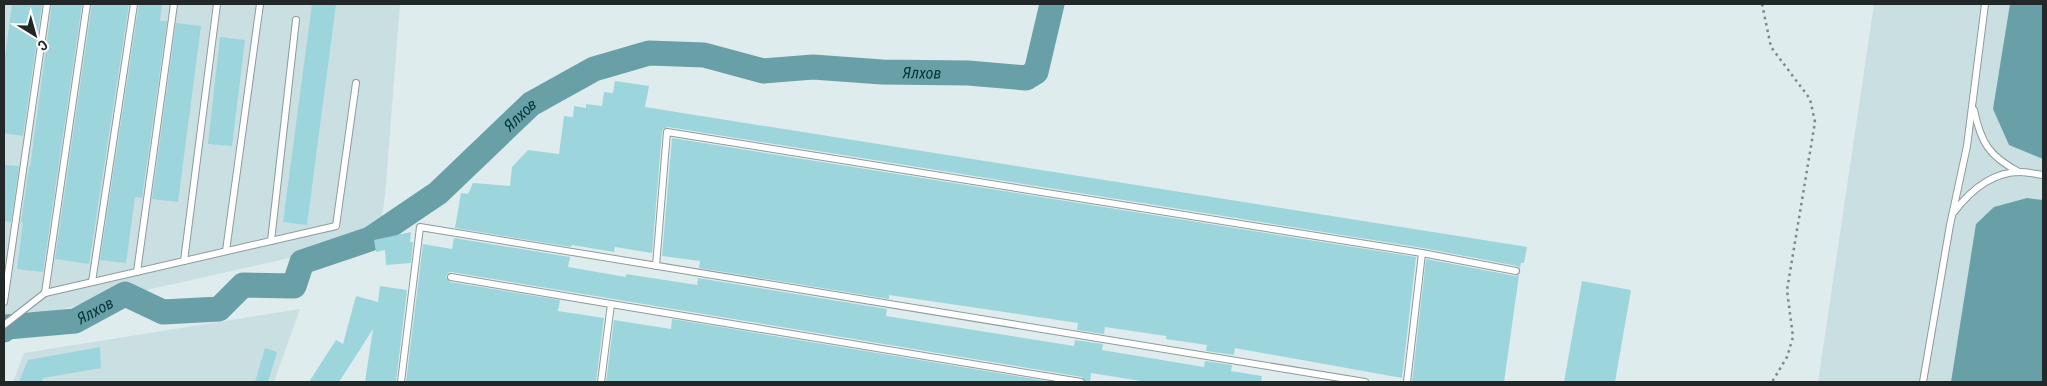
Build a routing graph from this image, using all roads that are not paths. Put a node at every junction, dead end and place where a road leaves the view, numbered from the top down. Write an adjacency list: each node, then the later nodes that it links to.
1 (47, 4): 24 (lane)
2 (87, 4): 23 (lane)
3 (134, 4): 22 (lane)
4 (174, 4): 20 (lane)
5 (218, 4): 17 (lane)
6 (260, 4): 15 (lane)
7 (1985, 4): 10 (lane)
8 (296, 20): 14 (lane)
9 (356, 83): 14 (lane)
10 (1972, 104): 11 (lane); 13 (lane)
11 (2020, 172): 12 (lane); 13 (lane)
12 (2043, 175)
13 (1952, 214): 32 (lane)
14 (271, 241): 15 (lane)
15 (226, 251): 17 (lane)
16 (1422, 253): 18 (lane); 19 (lane); 31 (lane)
17 (184, 261): 20 (lane)
18 (656, 266): 27 (lane); 30 (lane)
19 (1516, 271)
20 (137, 272): 22 (lane)
21 (451, 277): 25 (lane)
22 (92, 282): 23 (lane)
23 (46, 293): 26 (lane)
24 (4, 302)
25 (611, 304): 28 (lane); 29 (lane)
26 (4, 325)
27 (401, 382)
28 (601, 382)
29 (1080, 382)
30 (1365, 382)
31 (1407, 382)
32 (1923, 382)

